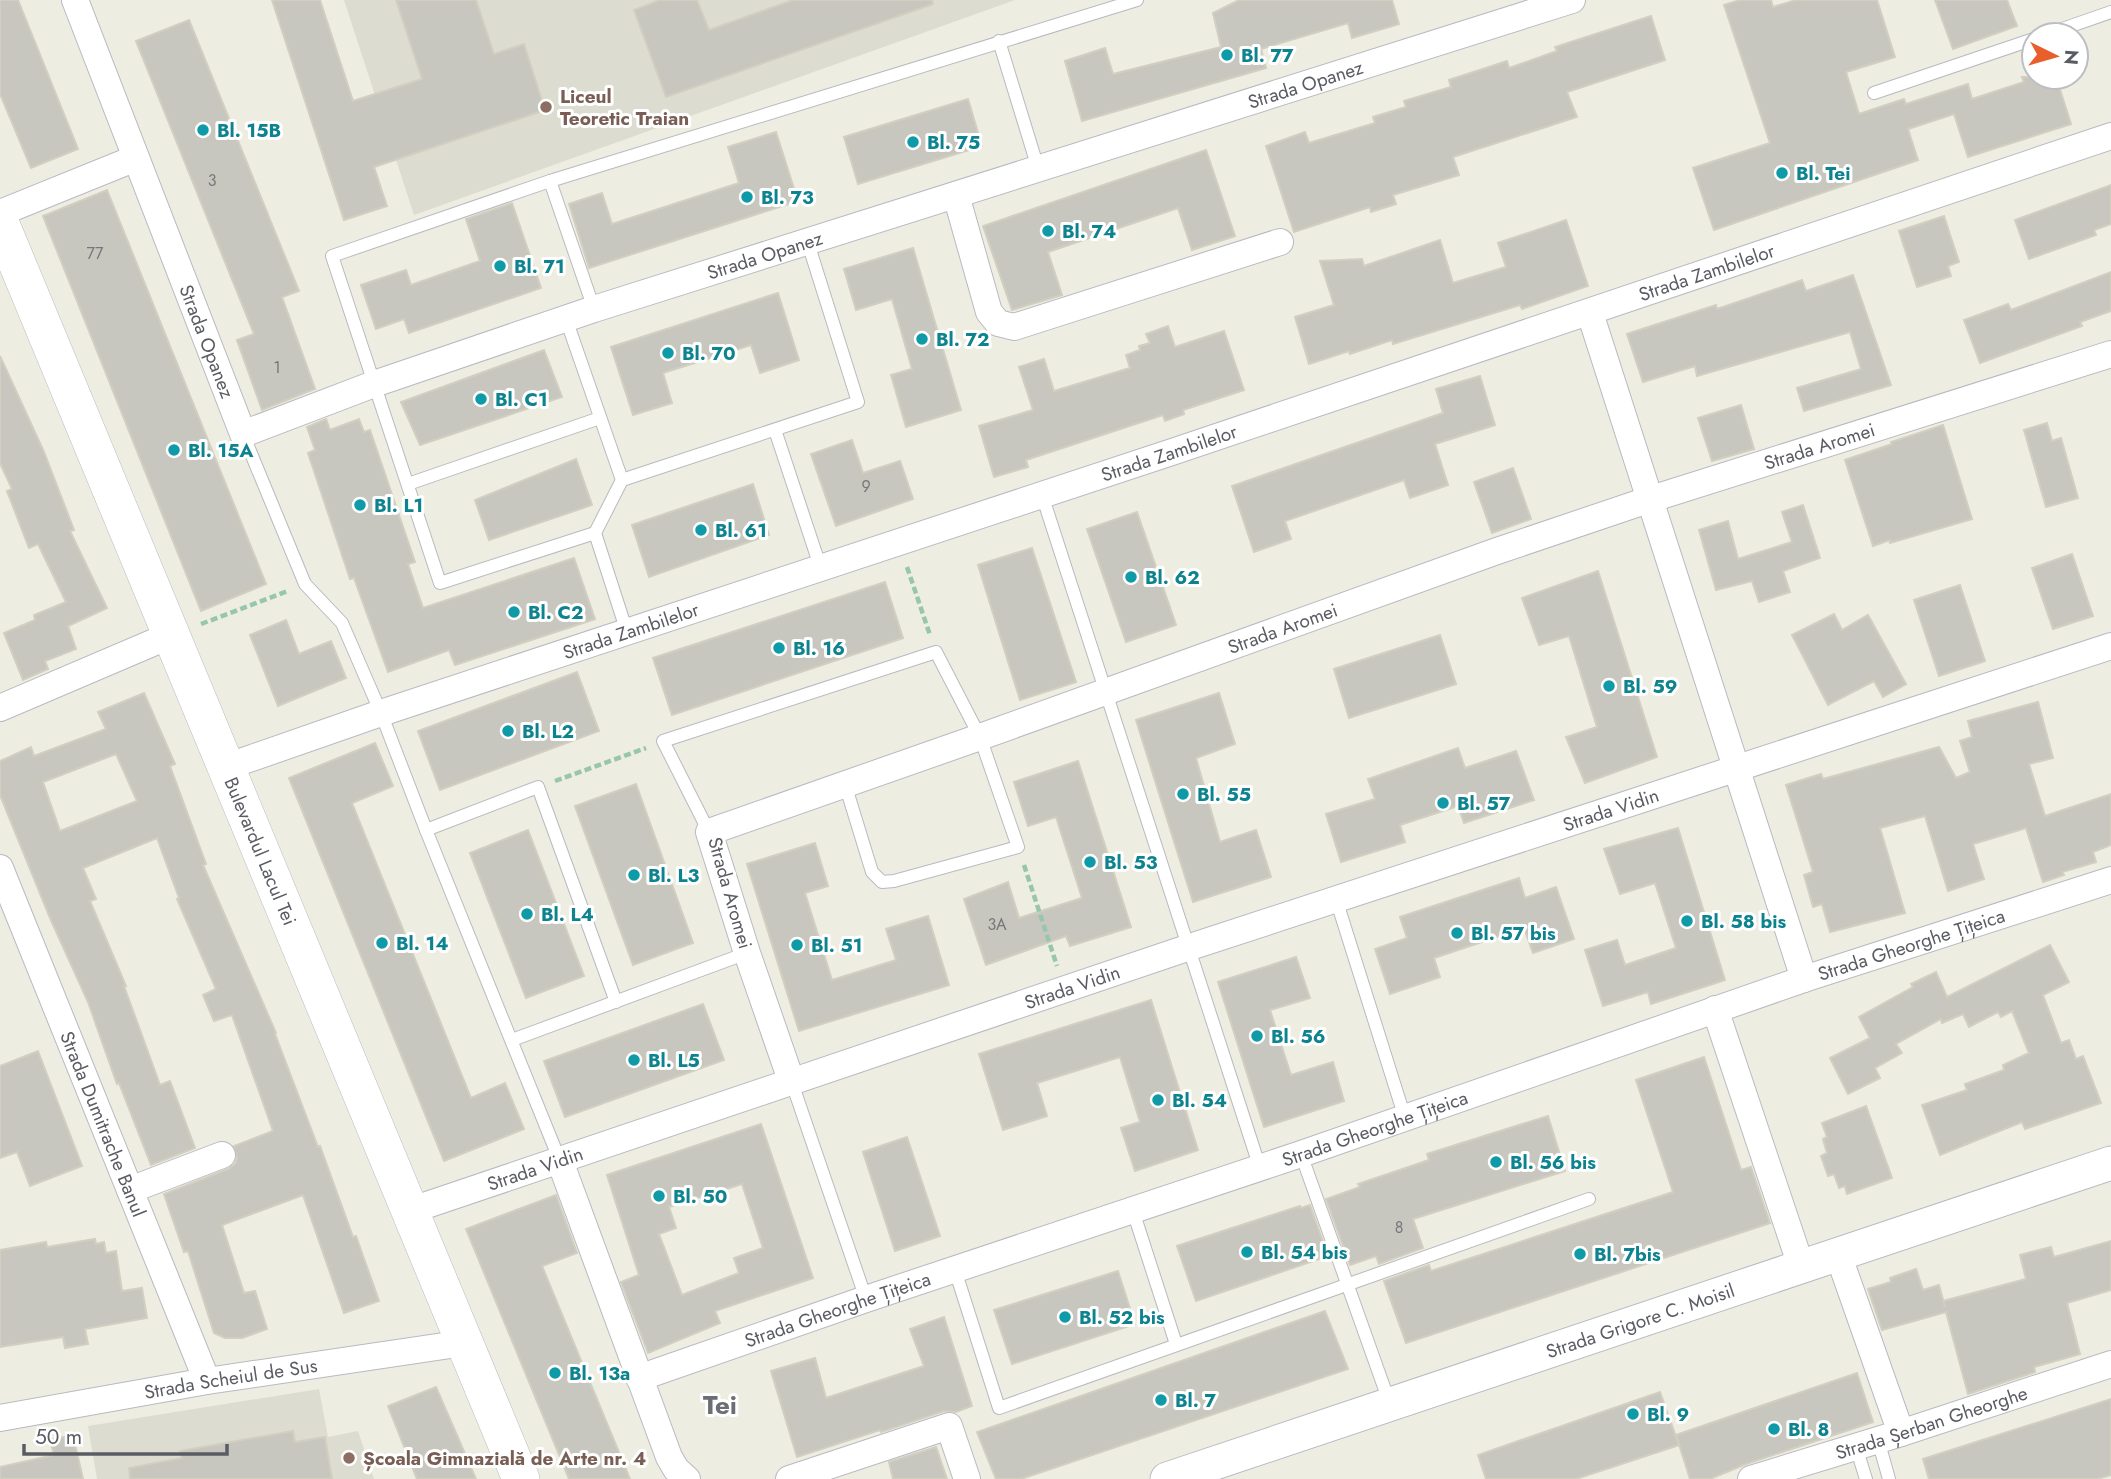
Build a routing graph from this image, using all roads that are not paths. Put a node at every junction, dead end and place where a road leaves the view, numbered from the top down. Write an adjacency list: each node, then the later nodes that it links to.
1 (75, 0): 10 (street, Strada Opanez)
2 (1137, 0): 6 (lane)
3 (1572, 0): 11 (street, Strada Opanez)
4 (2111, 12): 5 (lane)
5 (2085, 21)
6 (999, 41): 11 (lane); 12 (lane)
7 (2020, 44): 8 (lane)
8 (1874, 93)
9 (2111, 136): 19 (street, Strada Zambilelor)
10 (136, 158): 14 (street); 25 (street, Strada Opanez)
11 (1038, 168): 13 (street, Strada Opanez)
12 (550, 181): 18 (lane); 22 (lane)
13 (956, 195): 16 (street, Strada Opanez); 17 (street)
14 (0, 213)
15 (0, 222): 33 (main road, Bulevardul Lacul Tei)
16 (807, 240): 18 (street, Strada Opanez); 24 (lane)
17 (1280, 242)
18 (594, 309): 20 (street, Strada Opanez)
19 (1590, 313): 28 (street, Strada Zambilelor); 29 (street)
20 (566, 319): 22 (street, Strada Opanez); 23 (lane)
21 (2111, 354): 29 (street, Strada Aromei)
22 (374, 384): 25 (street, Strada Opanez); 27 (lane)
23 (600, 418): 26 (lane); 27 (lane)
24 (775, 430): 26 (lane); 31 (lane)
25 (243, 434): 37 (lane)
26 (622, 480): 30 (lane)
27 (408, 484): 30 (lane)
28 (1042, 495): 31 (street, Strada Zambilelor); 35 (lane)
29 (1648, 500): 35 (street, Strada Aromei); 40 (street)
30 (595, 533): 32 (lane)
31 (821, 569): 32 (street, Strada Zambilelor)
32 (627, 632): 37 (street, Strada Zambilelor)
33 (171, 635): 36 (street); 39 (main road, Bulevardul Lacul Tei)
34 (2111, 646): 40 (street, Strada Vidin)
35 (1106, 692): 38 (street, Strada Aromei); 47 (lane)
36 (0, 708)
37 (381, 713): 39 (street, Strada Zambilelor); 42 (lane)
38 (980, 737): 41 (street, Strada Aromei); 41 (lane); 43 (lane)
39 (226, 767): 62 (main road, Bulevardul Lacul Tei)
40 (1737, 769): 46 (street, Strada Vidin); 49 (street)
41 (845, 783): 43 (street, Strada Aromei)
42 (426, 830): 50 (lane); 52 (lane)
43 (709, 832): 48 (street, Strada Aromei)
44 (0, 868): 60 (street, Strada Dumitrache Banul)
45 (2111, 880): 49 (street, Strada Gheorghe Țițeica)
46 (1336, 899): 47 (street, Strada Vidin); 54 (lane)
47 (1189, 947): 53 (street, Strada Vidin); 59 (lane)
48 (747, 953): 50 (lane); 53 (street, Strada Aromei)
49 (1804, 979): 51 (street, Strada Gheorghe Țițeica)
50 (616, 1002): 52 (lane)
51 (1715, 1010): 54 (street, Strada Gheorghe Țițeica); 65 (street)
52 (512, 1040): 57 (lane)
53 (792, 1083): 57 (street, Strada Vidin); 68 (lane)
54 (1405, 1118): 55 (street, Strada Gheorghe Țițeica)
55 (1301, 1154): 59 (street, Strada Gheorghe Țițeica); 67 (lane)
56 (222, 1155): 60 (street)
57 (560, 1161): 62 (street, Strada Vidin); 72 (street)
58 (2111, 1163): 64 (street, Strada Grigore C. Moisil)
59 (1260, 1168): 63 (street, Strada Gheorghe Țițeica)
60 (130, 1190): 73 (street, Strada Dumitrache Banul)
61 (1589, 1199): 67 (lane)
62 (409, 1211): 69 (main road, Bulevardul Lacul Tei)
63 (1133, 1211): 66 (street, Strada Gheorghe Țițeica); 70 (lane)
64 (1838, 1254): 65 (street, Strada Grigore C. Moisil); 76 (street)
65 (1801, 1266): 74 (street, Strada Grigore C. Moisil)
66 (955, 1270): 68 (street, Strada Gheorghe Țițeica); 70 (lane)
67 (1347, 1284): 70 (lane); 74 (lane)
68 (866, 1299): 72 (street, Strada Gheorghe Țițeica)
69 (464, 1343): 73 (street, Strada Scheiul de Sus); 77 (main road, Bulevardul Lacul Tei)
70 (1176, 1345)
71 (2111, 1364): 76 (street, Strada Șerban Gheorghe)
72 (639, 1378): 78 (street)
73 (207, 1381): 75 (street, Strada Scheiul de Sus)
74 (1390, 1404): 81 (street, Strada Grigore C. Moisil)
75 (0, 1418)
76 (1878, 1440): 82 (street, Strada Șerban Gheorghe); 83 (lane); 84 (lane)
77 (521, 1479)
78 (687, 1479)
79 (789, 1479): 80 (street)
80 (967, 1479)
81 (1167, 1479)
82 (1751, 1479)
83 (1866, 1479)
84 (1889, 1479)

